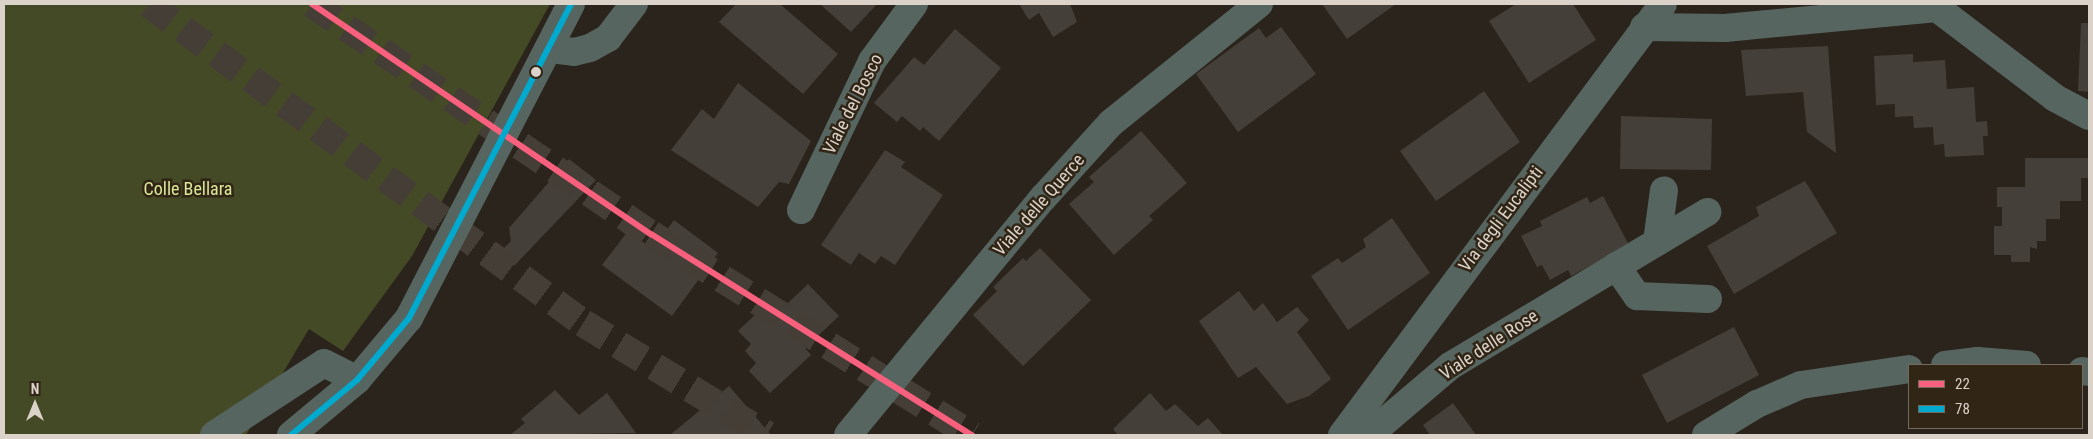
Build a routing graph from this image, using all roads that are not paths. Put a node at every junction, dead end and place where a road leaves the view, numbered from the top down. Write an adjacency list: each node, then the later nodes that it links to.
1 (571, 4): 8 (street)
2 (634, 4): 8 (street)
3 (914, 4): 11 (street, Viale del Bosco)
4 (1259, 4): 22 (street, Viale delle Querce)
5 (1663, 4): 7 (street, Via degli Eucalipti)
6 (1947, 6): 7 (street); 9 (street)
7 (1644, 27): 23 (street, Via degli Eucalipti)
8 (550, 49): 19 (street)
9 (2089, 116)
10 (1664, 190): 13 (street)
11 (801, 210)
12 (1707, 212): 13 (street, Viale delle Rose)
13 (1657, 242): 14 (street, Viale delle Rose)
14 (1616, 266): 15 (street); 24 (street, Viale delle Rose)
15 (1708, 299)
16 (1953, 364): 17 (street)
17 (2015, 364)
18 (1908, 369): 25 (street)
19 (357, 380): 20 (street); 21 (street)
20 (214, 435)
21 (291, 435)
22 (848, 435)
23 (1342, 435)
24 (1369, 435)
25 (1706, 435)

